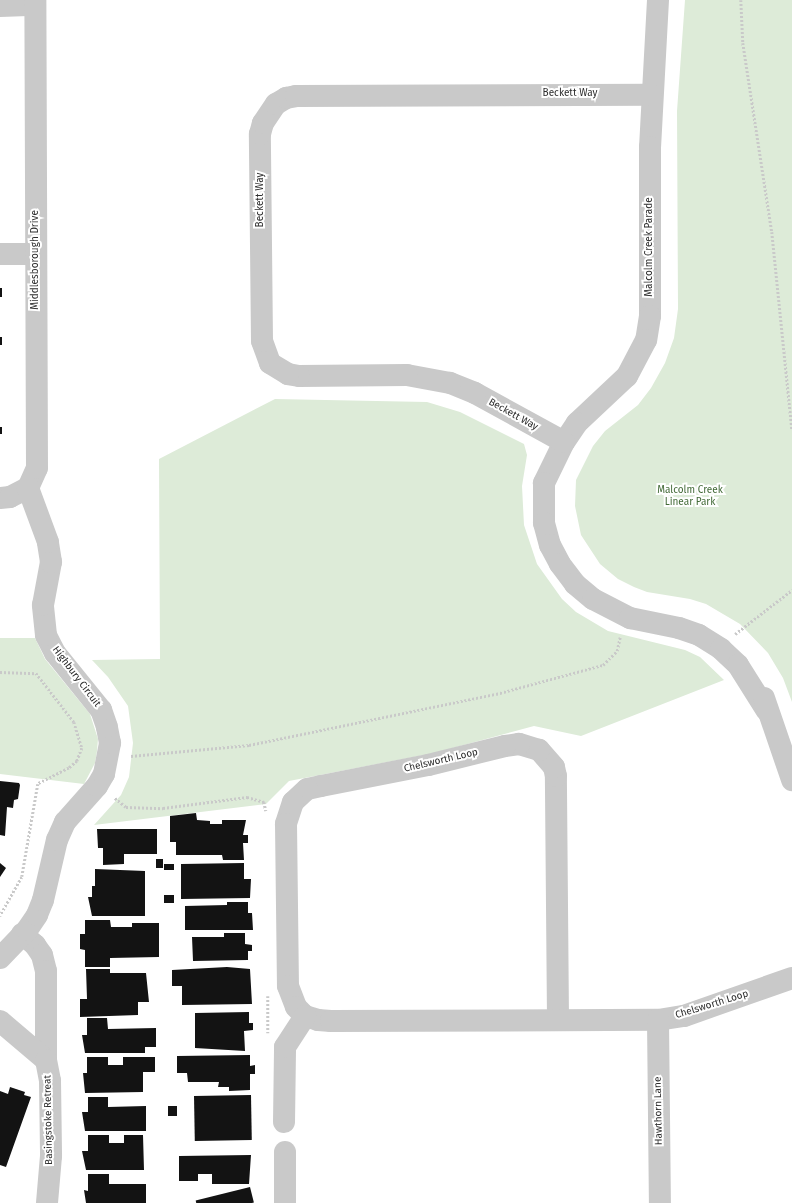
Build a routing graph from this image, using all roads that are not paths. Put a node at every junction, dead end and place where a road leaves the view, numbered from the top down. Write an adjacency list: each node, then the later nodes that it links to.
1 (658, 0): 4 (street, Malcolm Creek Parade)
2 (35, 3): 3 (street); 6 (street, Middlesborough Drive)
3 (0, 6)
4 (651, 95): 7 (street, Malcolm Creek Parade); 7 (street, Beckett Way)
5 (0, 254): 6 (street)
6 (36, 254): 9 (street, Middlesborough Drive)
7 (564, 442): 8 (street, Malcolm Creek Parade)
8 (554, 461): 11 (street, Malcolm Creek Parade); 11 (street, Malcolm Creek Parade)
9 (28, 488): 10 (street); 13 (street, Highbury Circuit)
10 (0, 498)
11 (767, 711): 12 (street, Malcolm Creek Parade)
12 (792, 780)
13 (22, 934): 14 (street, Highbury Circuit); 20 (street, Basingstoke Retreat)
14 (0, 958)
15 (792, 978): 18 (street, Chelsworth Loop)
16 (305, 1016): 17 (street, Chelsworth Loop); 17 (street, Chelsworth Loop); 21 (street)
17 (558, 1020): 18 (street, Chelsworth Loop)
18 (658, 1020): 25 (street, Hawthorn Lane)
19 (0, 1021): 20 (street, Basingstoke Retreat)
20 (46, 1060): 23 (street, Basingstoke Retreat)
21 (284, 1122)
22 (285, 1152): 24 (street)
23 (46, 1203)
24 (285, 1203)
25 (660, 1203)

